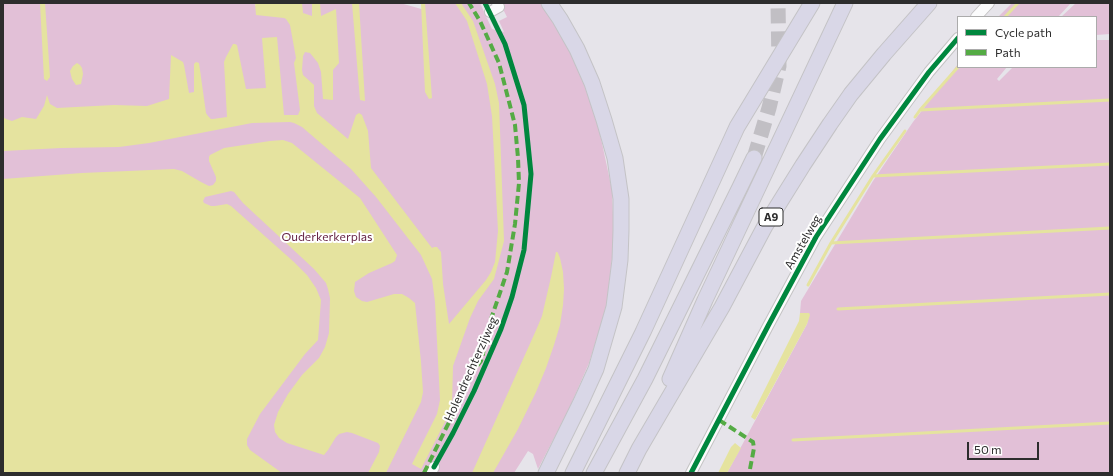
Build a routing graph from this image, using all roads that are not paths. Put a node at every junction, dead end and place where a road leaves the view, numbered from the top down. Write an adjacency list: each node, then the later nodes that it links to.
1 (496, 3): 7 (street)
2 (549, 3): 12 (highway)
3 (812, 3): 13 (highway)
4 (846, 3): 11 (highway, A9)
5 (929, 3): 11 (highway, A9)
6 (989, 3): 8 (street)
7 (490, 12)
8 (977, 16)
9 (957, 39): 16 (street, Amstelweg)
10 (754, 158): 14 (highway)
11 (639, 449): 15 (highway, A9)
12 (546, 473)
13 (573, 473)
14 (594, 473)
15 (626, 473)
16 (691, 473)

